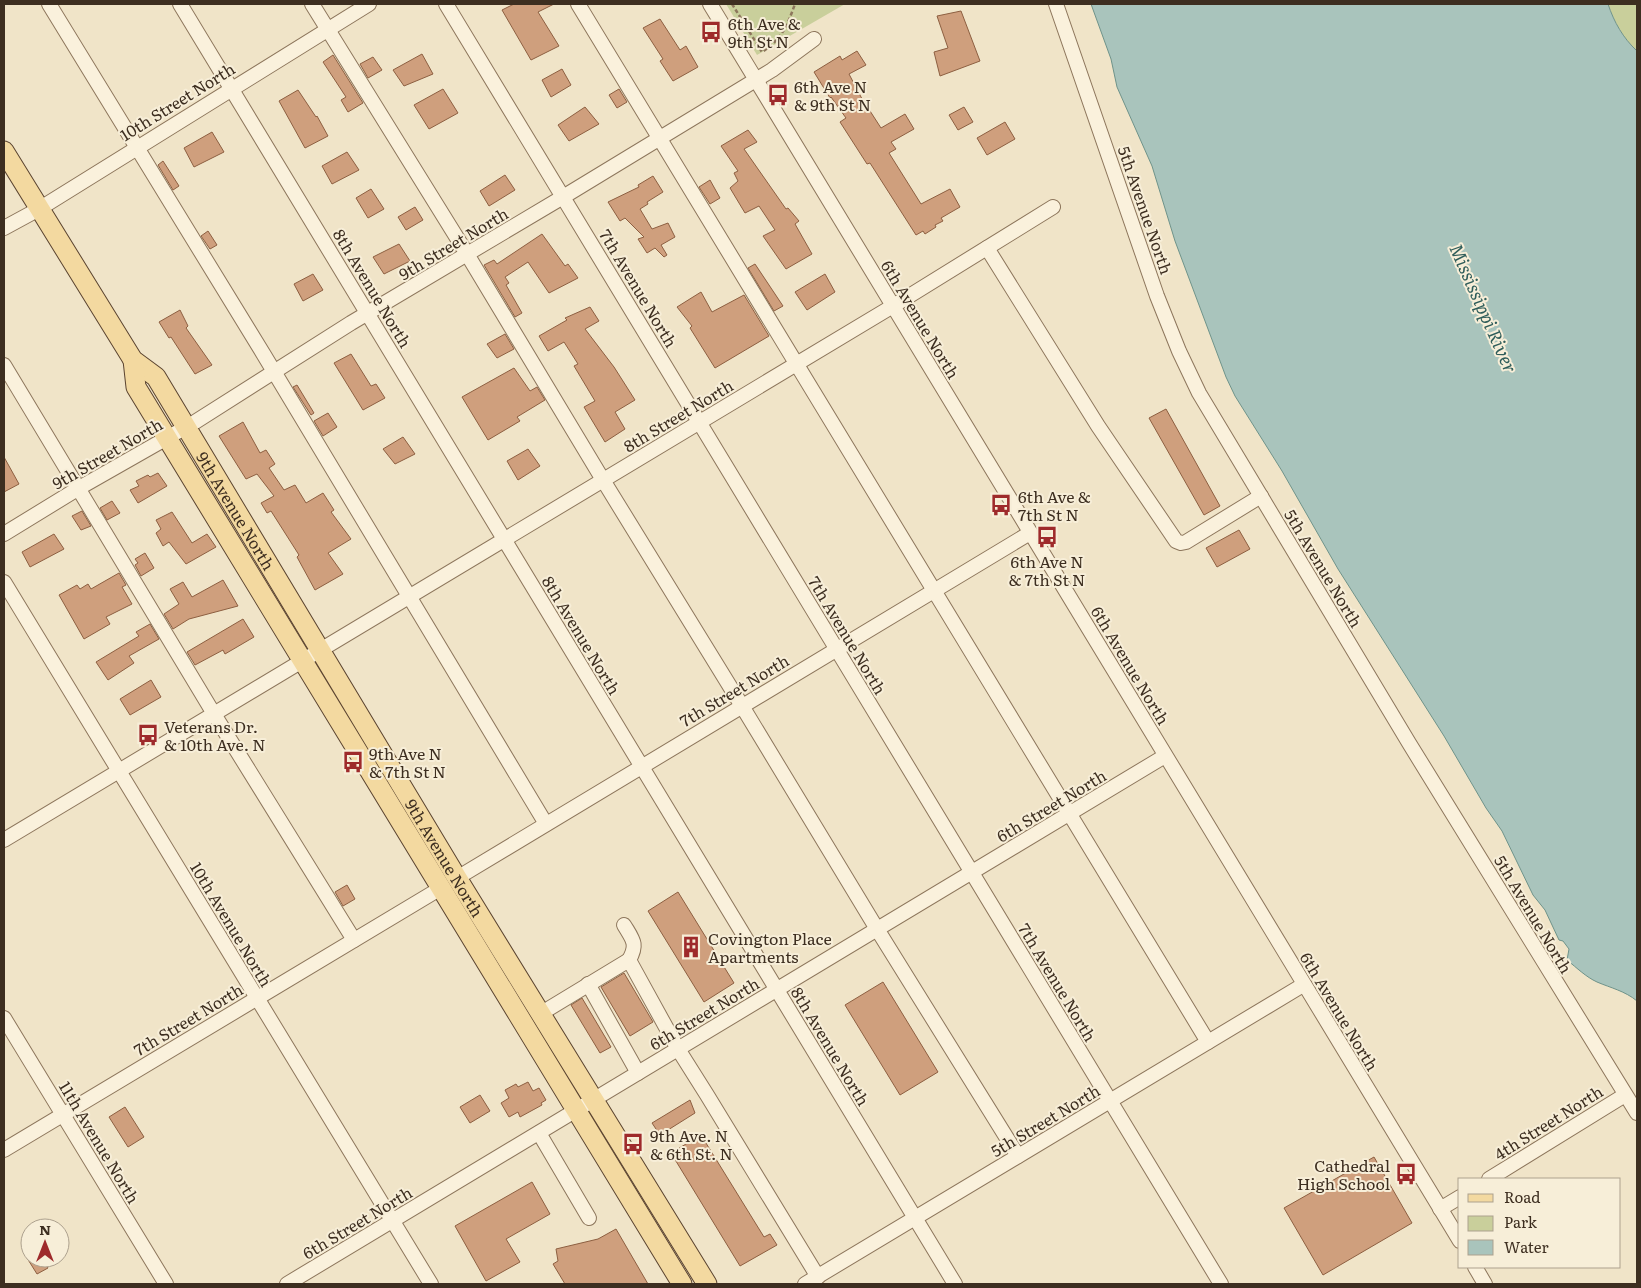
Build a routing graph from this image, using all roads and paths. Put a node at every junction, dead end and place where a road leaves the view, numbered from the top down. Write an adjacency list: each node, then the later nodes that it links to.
1 (49, 4): 16 (street)
2 (180, 4): 14 (street, 8th Avenue North)
3 (312, 4): 11 (street)
4 (369, 4): 11 (street, 10th Street North)
5 (446, 4): 18 (street, 7th Avenue North)
6 (578, 4): 15 (street)
7 (710, 4): 13 (street, 6th Avenue North)
8 (732, 4): 9 (path)
9 (795, 4)
10 (1056, 4): 35 (street, 5th Avenue North)
11 (327, 29): 14 (street, 10th Street North); 23 (street)
12 (814, 39): 13 (street, 9th Street North)
13 (756, 79): 15 (street, 9th Street North); 24 (street, 6th Avenue North)
14 (231, 88): 16 (street, 10th Street North); 25 (street, 8th Avenue North)
15 (660, 138): 18 (street, 9th Street North); 27 (street)
16 (138, 147): 20 (street, 10th Street North); 29 (street)
17 (4, 151): 20 (main road, 9th Avenue North)
18 (563, 197): 23 (street, 9th Street North); 30 (street, 7th Avenue North)
19 (1053, 207): 22 (street, 8th Street North)
20 (39, 209): 21 (street, 10th Street North); 26 (main road, 9th Avenue North)
21 (4, 228)
22 (988, 248): 24 (street, 8th Street North); 35 (street)
23 (467, 254): 25 (street, 9th Street North); 33 (street)
24 (893, 306): 27 (street, 8th Street North); 36 (street, 6th Avenue North)
25 (368, 313): 29 (street, 9th Street North); 38 (street, 8th Avenue North)
26 (132, 360): 31 (main road, 9th Avenue North); 32 (main road, 9th Avenue North)
27 (797, 364): 30 (street, 8th Street North); 40 (street)
28 (4, 365): 34 (street)
29 (274, 372): 31 (street, 9th Street North); 41 (street)
30 (700, 422): 33 (street, 8th Street North); 42 (street, 7th Avenue North)
31 (186, 428): 32 (street, 9th Street North); 43 (main road, 9th Avenue North)
32 (168, 438): 34 (street, 9th Street North); 44 (main road, 9th Avenue North)
33 (603, 480): 38 (street, 8th Street North); 45 (street)
34 (79, 488): 37 (street, 9th Street North); 46 (street)
35 (1261, 496): 68 (street, 5th Avenue North)
36 (1030, 533): 40 (street, 7th Street North); 47 (street, 6th Avenue North)
37 (4, 534)
38 (504, 540): 41 (street, 8th Street North); 48 (street, 8th Avenue North)
39 (4, 582): 49 (street, 10th Avenue North)
40 (935, 590): 42 (street, 7th Street North); 50 (street)
41 (409, 596): 43 (street, 8th Street North); 51 (street)
42 (837, 649): 45 (street, 7th Street North); 53 (street, 7th Avenue North)
43 (321, 650): 44 (street, 8th Street North); 54 (main road, 9th Avenue North)
44 (303, 660): 46 (street, 8th Street North); 54 (main road, 9th Avenue North)
45 (742, 706): 48 (street, 7th Street North); 56 (street)
46 (214, 714): 49 (street, 8th Street North); 57 (street)
47 (1165, 756): 50 (street, 6th Street North); 60 (street, 6th Avenue North)
48 (642, 767): 51 (street, 7th Street North); 61 (street, 8th Avenue North)
49 (119, 771): 52 (street, 8th Street North); 62 (street, 10th Avenue North)
50 (1069, 814): 53 (street, 6th Street North); 65 (street)
51 (546, 824): 54 (street, 7th Street North)
52 (4, 840)
53 (972, 873): 56 (street, 6th Street North); 70 (street, 7th Avenue North)
54 (449, 883): 57 (street, 7th Street North); 63 (main road, 9th Avenue North); 71 (main road, 9th Avenue North)
55 (624, 925): 58 (street)
56 (877, 929): 61 (street, 6th Street North); 76 (street)
57 (354, 940): 62 (street, 7th Street North)
58 (629, 960): 59 (street); 66 (street)
59 (588, 984): 63 (street); 67 (street)
60 (1304, 985): 65 (street, 5th Street North); 79 (street, 6th Avenue North)
61 (776, 990): 66 (street, 6th Street North); 81 (street, 8th Avenue North)
62 (257, 998): 73 (street, 7th Street North); 82 (street, 10th Avenue North)
63 (540, 1014): 69 (main road, 9th Avenue North)
64 (4, 1018): 73 (street, 11th Avenue North)
65 (1208, 1042): 70 (street, 5th Street North)
66 (678, 1049): 67 (street, 6th Street North); 85 (street)
67 (638, 1073): 69 (street, 6th Street North)
68 (1625, 1095): 72 (street, 5th Avenue North); 77 (street, 4th Street North)
69 (593, 1100): 71 (street, 6th Street North); 90 (main road, 9th Avenue North)
70 (1110, 1101): 76 (street, 5th Street North); 93 (street, 7th Avenue North)
71 (575, 1110): 74 (street, 6th Street North); 89 (main road, 9th Avenue North)
72 (1637, 1113)
73 (63, 1114): 75 (street, 7th Street North); 86 (street, 11th Avenue North)
74 (539, 1133): 80 (street); 82 (street, 6th Street North)
75 (4, 1150)
76 (1018, 1156): 81 (street, 5th Street North)
77 (1491, 1178)
78 (1458, 1199): 79 (street)
79 (1440, 1209): 83 (street, 6th Avenue North)
80 (589, 1218)
81 (915, 1218): 85 (street, 5th Street North); 92 (street, 8th Avenue North)
82 (392, 1221): 87 (street, 6th Street North); 88 (street, 10th Avenue North)
83 (1458, 1238)
84 (1476, 1268): 94 (street)
85 (818, 1277): 91 (street, 5th Street North)
86 (166, 1284)
87 (287, 1284)
88 (431, 1284)
89 (682, 1284)
90 (707, 1284)
91 (805, 1284)
92 (954, 1284)
93 (1221, 1284)
94 (1485, 1284)

